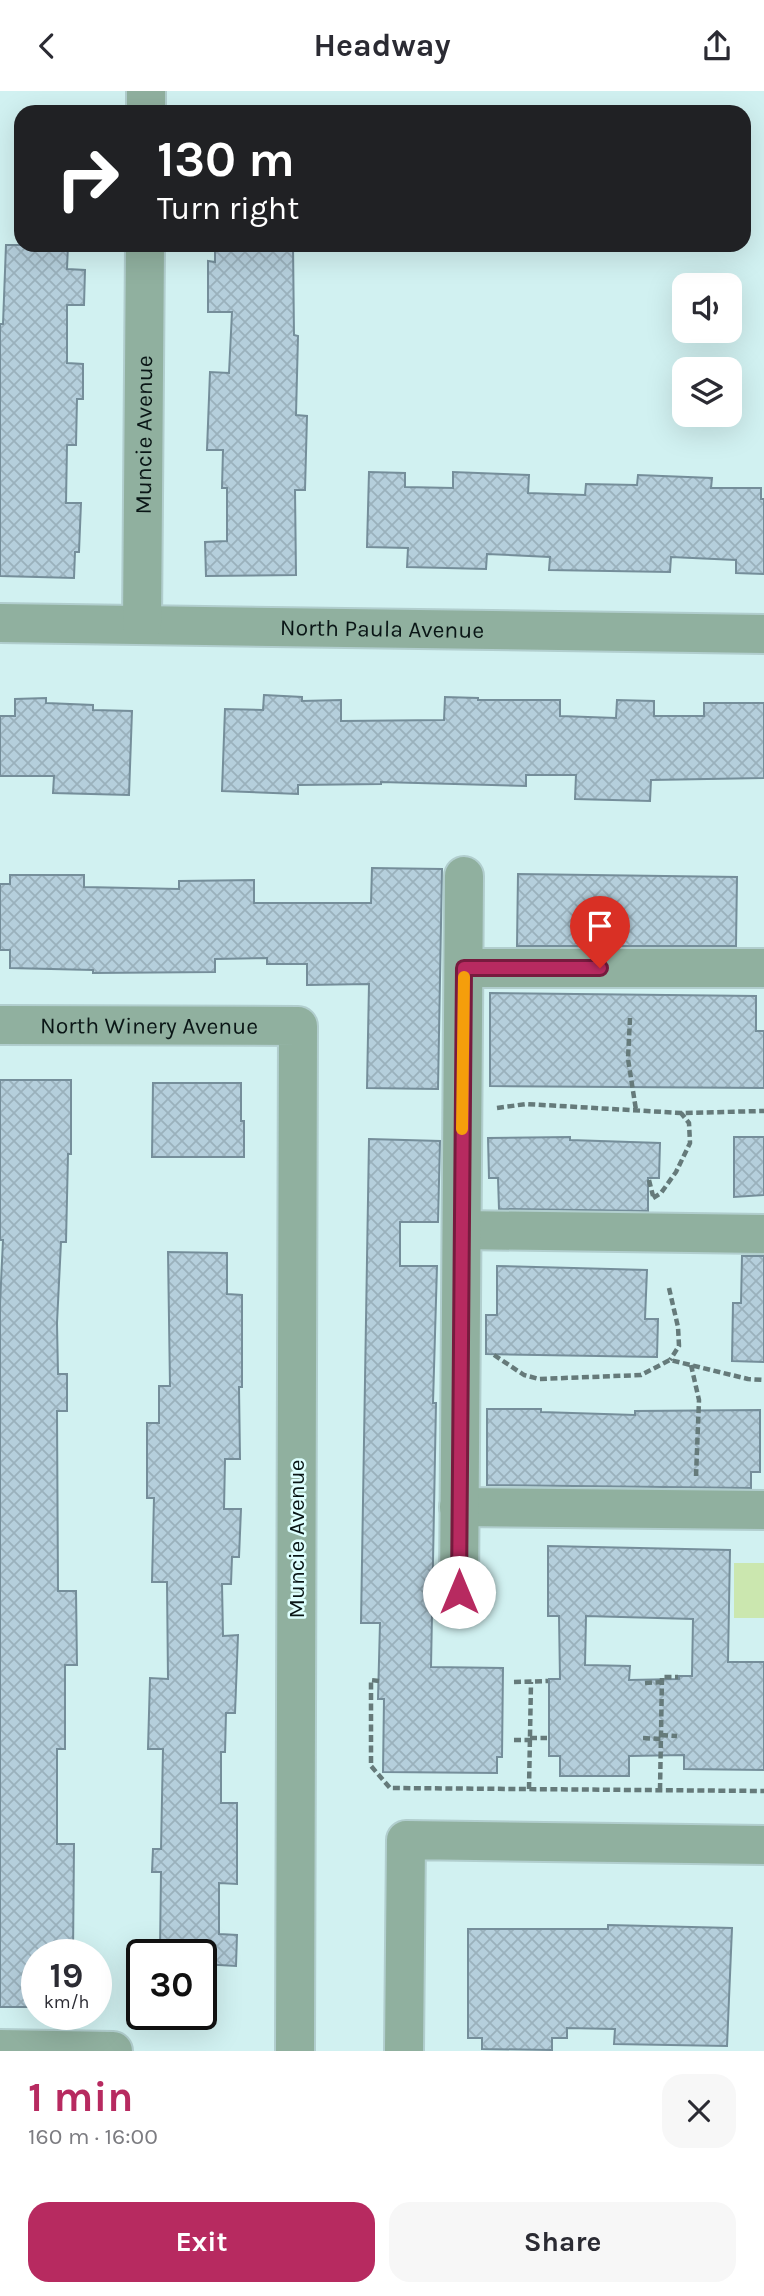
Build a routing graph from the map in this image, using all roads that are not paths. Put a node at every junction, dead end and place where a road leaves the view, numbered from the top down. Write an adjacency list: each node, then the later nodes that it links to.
1 (145, 252): 3 (street, Muncie Avenue)
2 (0, 623): 3 (street, North Paula Avenue)
3 (142, 624): 4 (street, North Paula Avenue)
4 (764, 634)
5 (464, 876): 6 (street)
6 (464, 968): 7 (street); 10 (street)
7 (764, 968)
8 (0, 1025): 9 (street, North Winery Avenue)
9 (298, 1026): 18 (street, Muncie Avenue)
10 (461, 1230): 11 (street); 12 (street)
11 (764, 1234)
12 (459, 1507): 13 (street); 14 (street)
13 (764, 1510)
14 (459, 1592)
15 (764, 1845): 19 (street)
16 (0, 2049): 17 (street)
17 (113, 2051)
18 (295, 2051)
19 (404, 2051)

